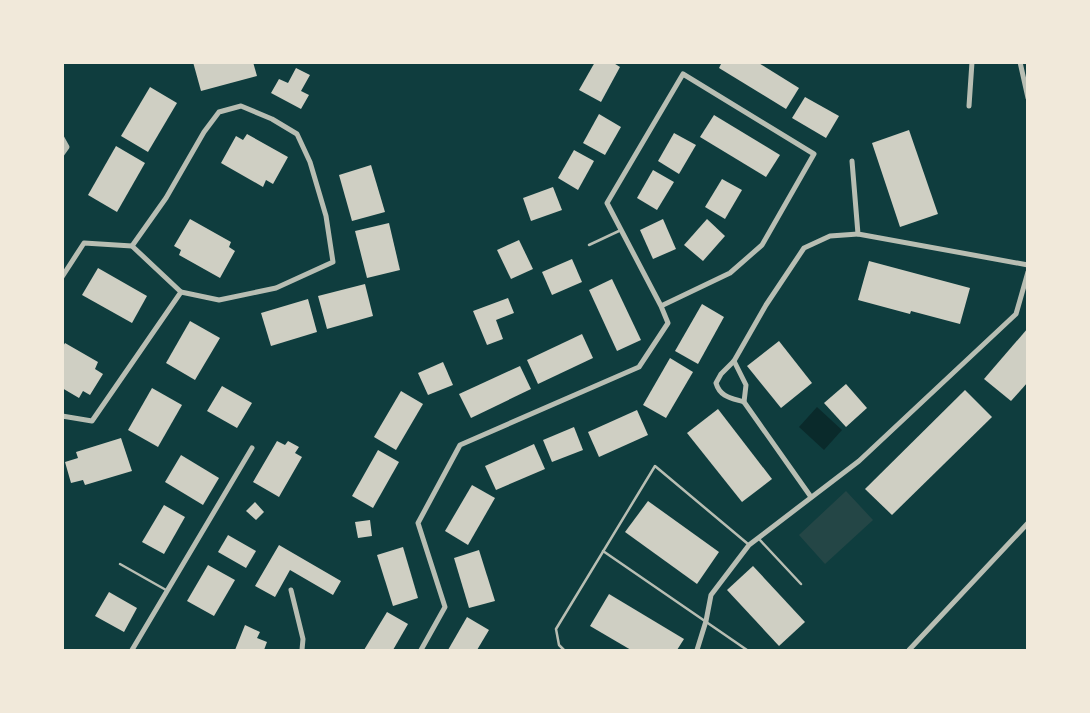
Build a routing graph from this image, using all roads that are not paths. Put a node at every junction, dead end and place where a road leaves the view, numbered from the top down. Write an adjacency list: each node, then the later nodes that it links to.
1 (972, 62): 4 (street)
2 (1020, 62): 3 (street)
3 (1028, 98)
4 (969, 106)
5 (62, 138): 6 (street)
6 (62, 154)
7 (852, 161): 9 (street)
8 (621, 230): 10 (lane); 16 (street); 16 (street)
9 (858, 234): 12 (street); 17 (street)
10 (589, 245)
11 (132, 246): 14 (street); 15 (street); 15 (street)
12 (1028, 265)
13 (1028, 272): 21 (street)
14 (62, 277)
15 (181, 292): 19 (street)
16 (661, 306): 33 (street)
17 (734, 361): 18 (street); 18 (street)
18 (744, 402): 21 (street)
19 (62, 416)
20 (252, 448): 29 (street)
21 (811, 496): 23 (street)
22 (1028, 523): 37 (street)
23 (758, 538): 24 (street); 27 (lane)
24 (749, 545): 25 (lane); 30 (street)
25 (603, 551): 30 (lane); 34 (lane)
26 (120, 564): 29 (lane)
27 (800, 584)
28 (291, 590): 32 (street)
29 (167, 591): 31 (street)
30 (706, 621): 35 (street); 36 (lane)
31 (132, 650)
32 (302, 650)
33 (421, 650)
34 (564, 650)
35 (697, 650)
36 (747, 650)
37 (908, 650)

